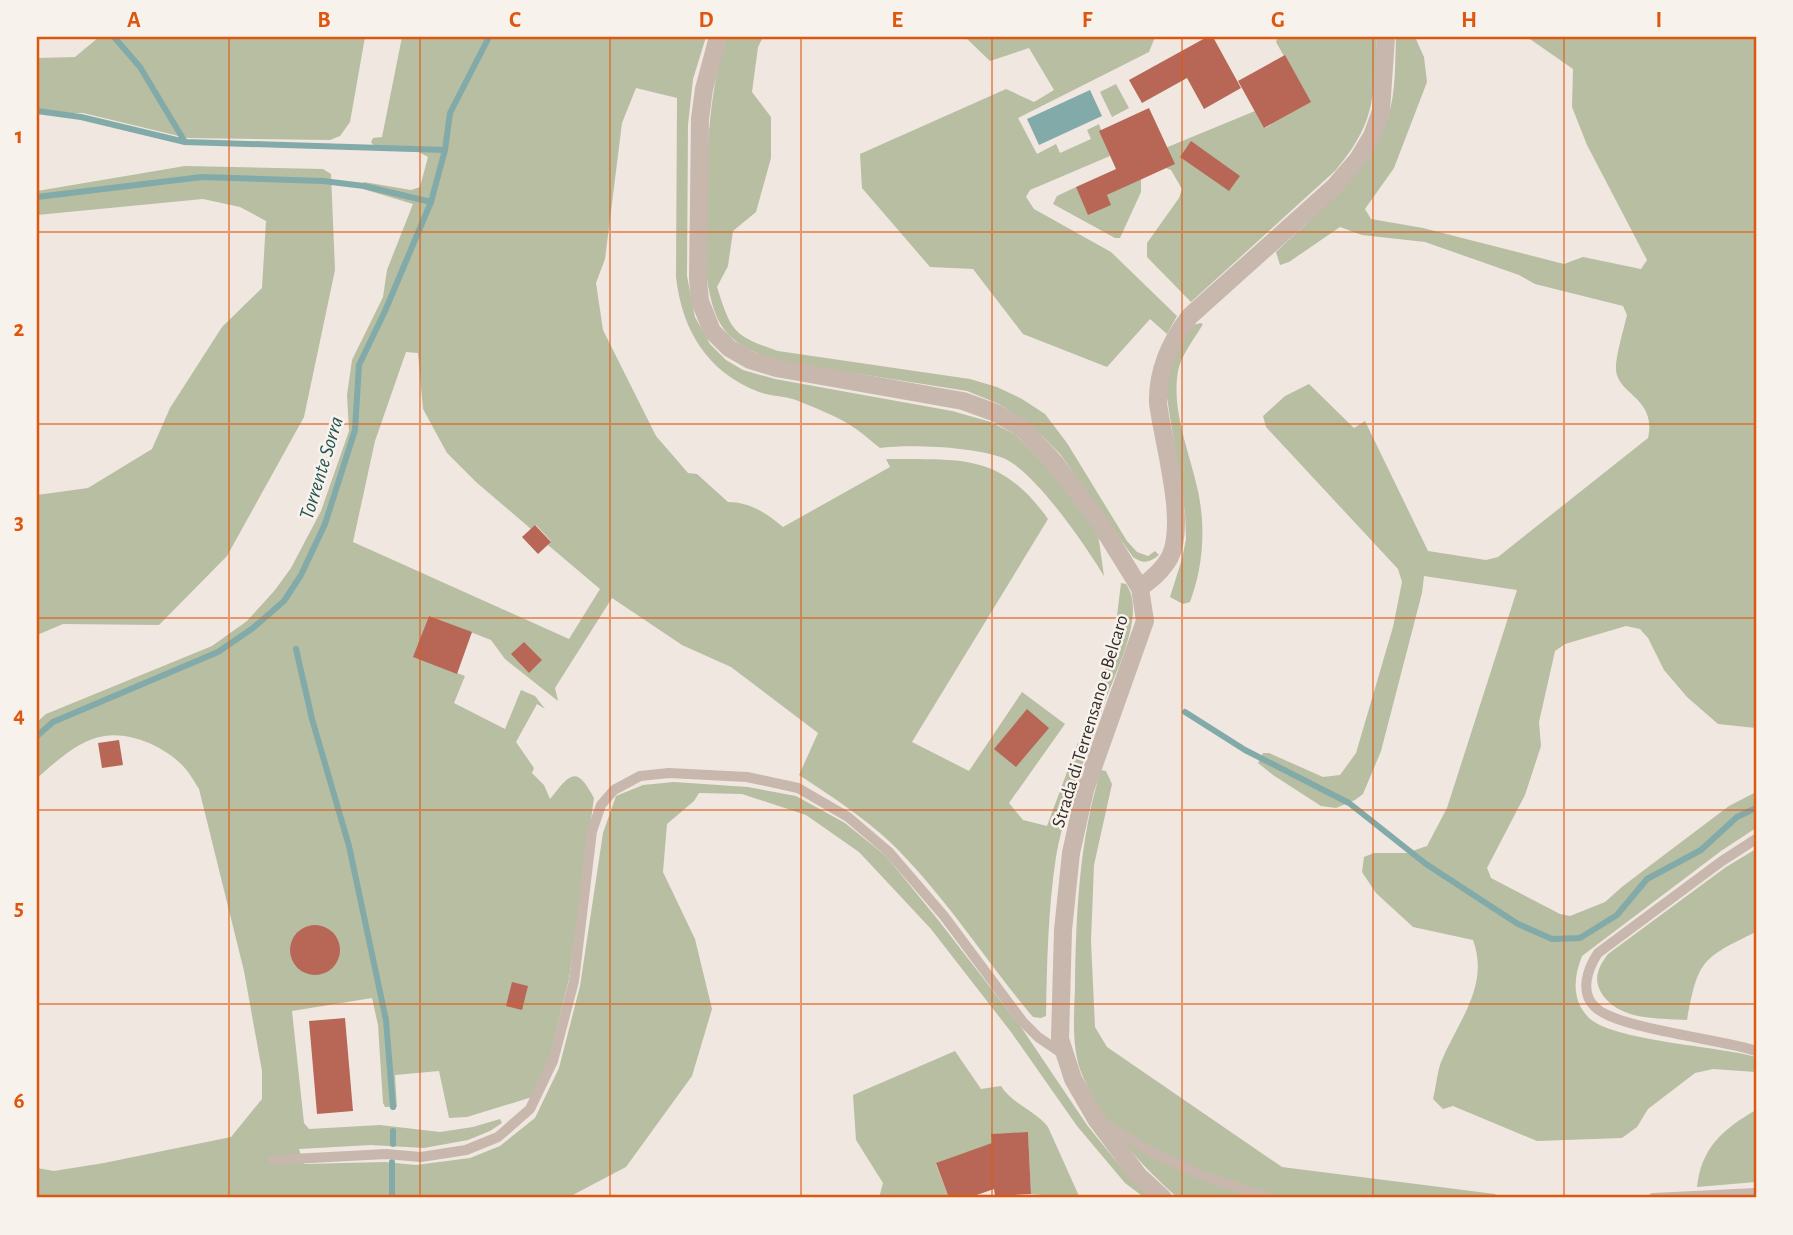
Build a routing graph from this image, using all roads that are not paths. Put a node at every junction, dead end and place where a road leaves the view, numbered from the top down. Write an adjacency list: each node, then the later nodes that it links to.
1 (718, 37): 3 (street, Strada di Terrensano e Belcaro)
2 (1386, 37): 3 (street)
3 (1140, 587): 6 (street, Strada di Terrensano e Belcaro)
4 (1756, 839): 5 (lane)
5 (1756, 1051)
6 (1066, 1056): 7 (street, Strada di Terrensano e Belcaro); 8 (lane)
7 (1096, 1119): 10 (street, Strada di Terrensano e Belcaro); 11 (lane)
8 (273, 1160)
9 (1756, 1193): 12 (lane)
10 (1164, 1198)
11 (1269, 1198)
12 (1653, 1198)

